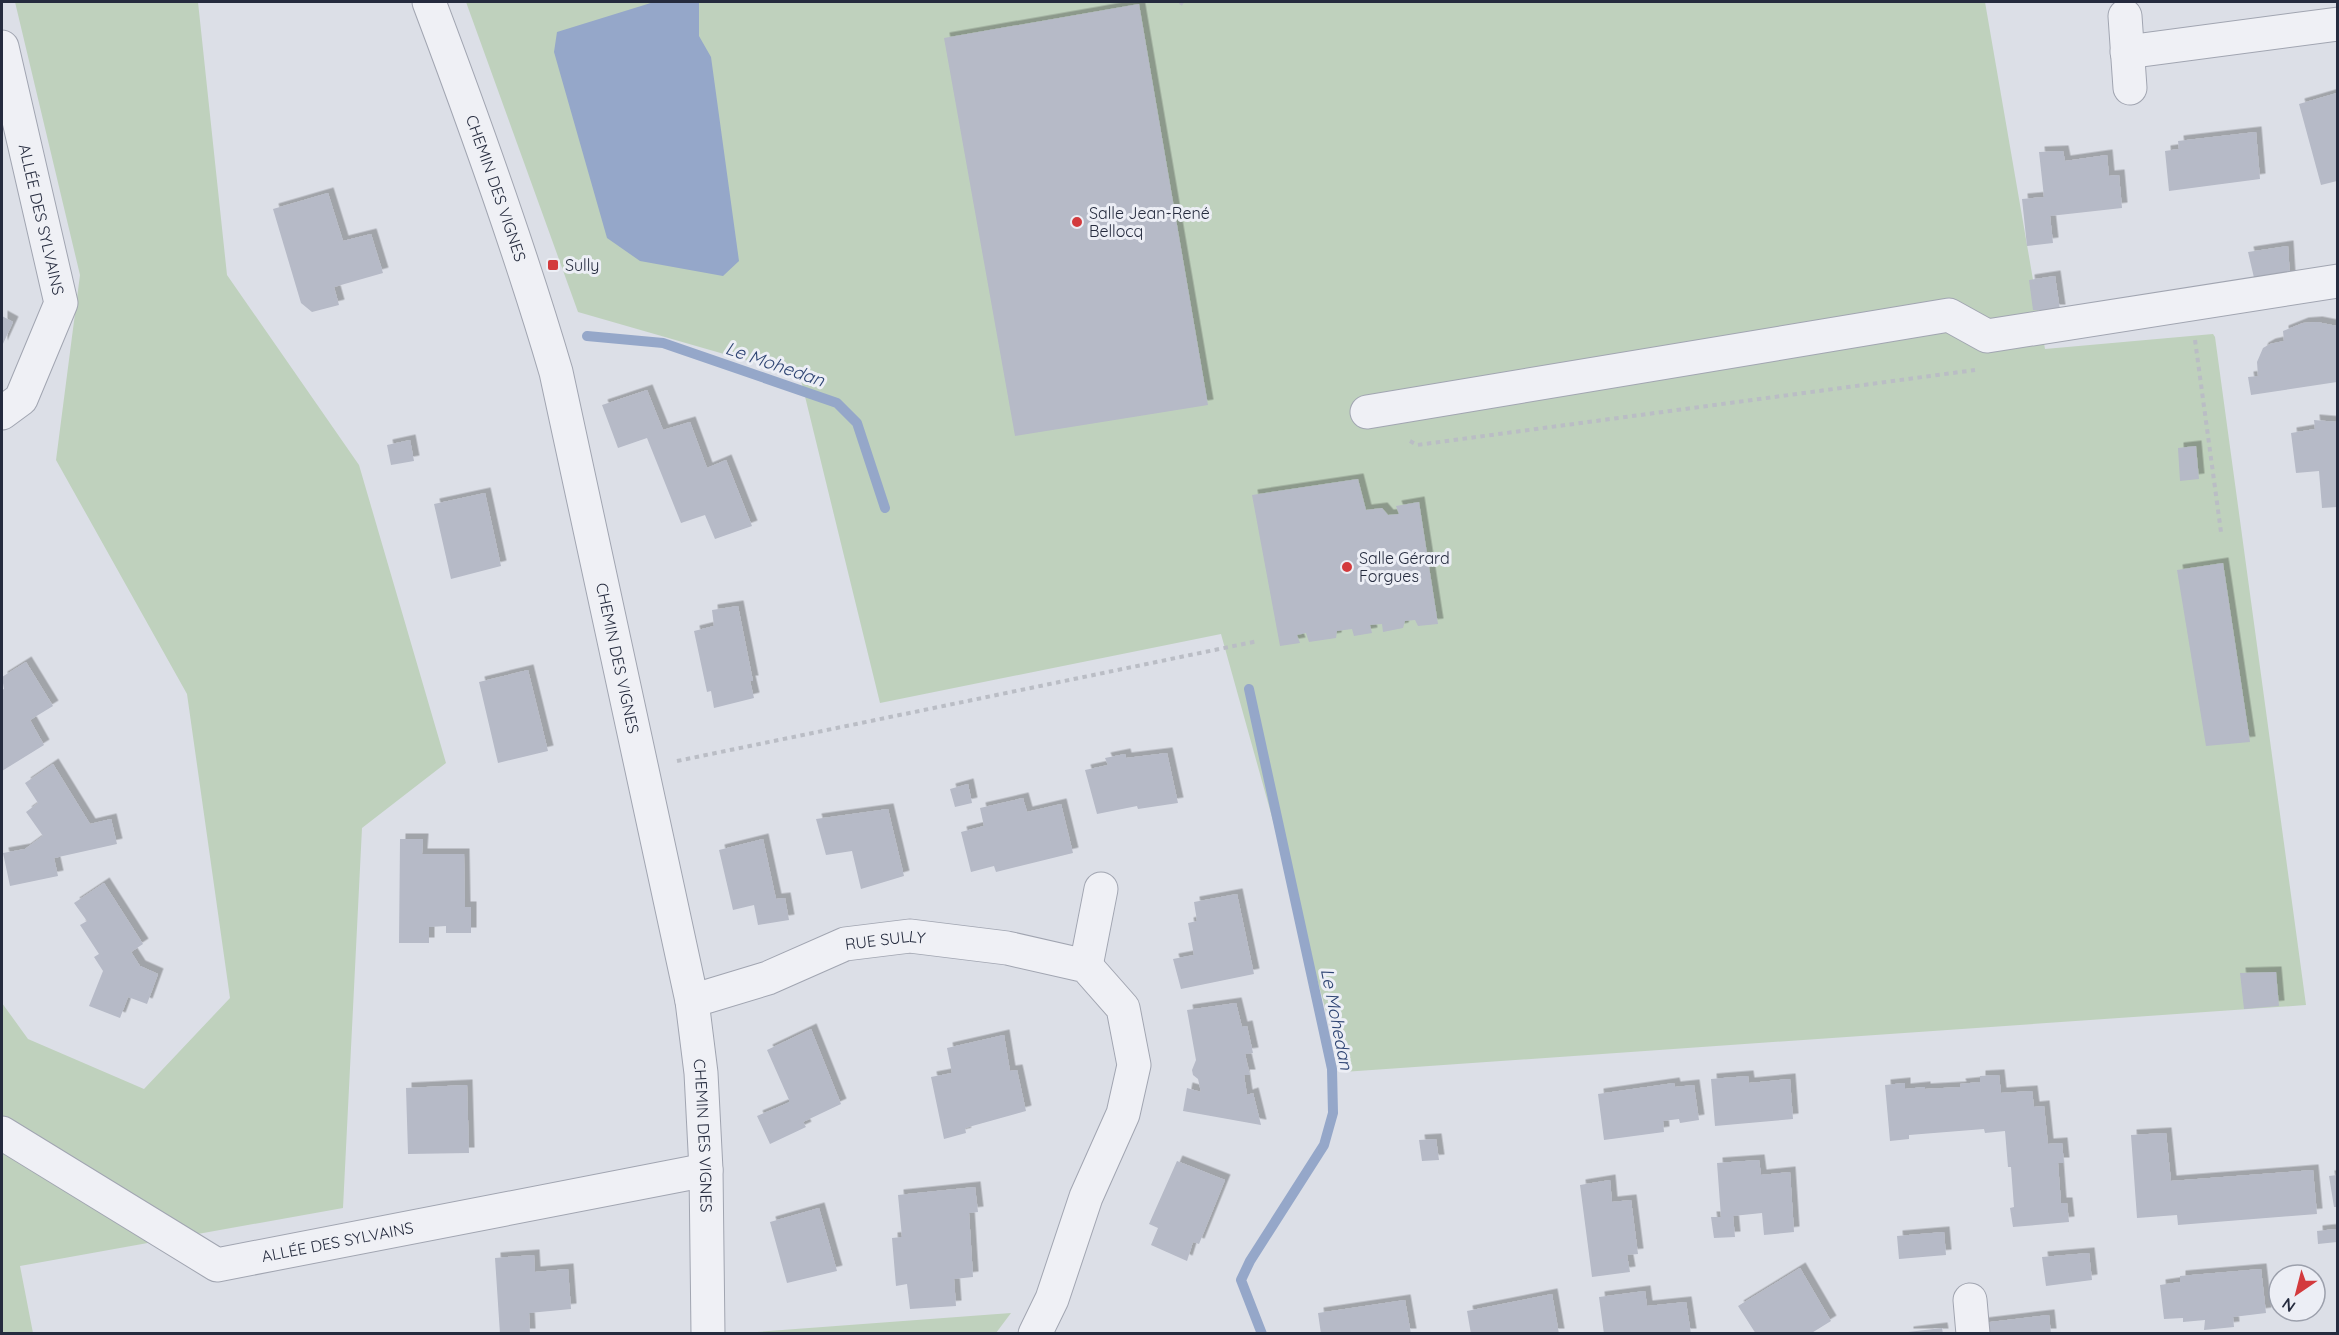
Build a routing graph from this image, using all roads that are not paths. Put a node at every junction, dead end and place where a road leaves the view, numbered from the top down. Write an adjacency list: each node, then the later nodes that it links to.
1 (429, 2): 12 (street, CHEMIN DES VIGNES)
2 (2125, 16): 5 (street)
3 (2337, 24): 5 (street)
4 (2, 47): 9 (street, ALLÉE DES SYLVAINS)
5 (2127, 52): 6 (street)
6 (2130, 88)
7 (2337, 281): 8 (street)
8 (1367, 412)
9 (2, 413)
10 (1101, 889): 11 (street)
11 (1086, 966): 12 (street, RUE SULLY); 17 (street)
12 (692, 1001): 14 (street, CHEMIN DES VIGNES)
13 (2, 1133): 14 (street, ALLÉE DES SYLVAINS)
14 (706, 1170): 16 (street, CHEMIN DES VIGNES)
15 (1970, 1300): 18 (street)
16 (708, 1334)
17 (1035, 1334)
18 (1973, 1334)

